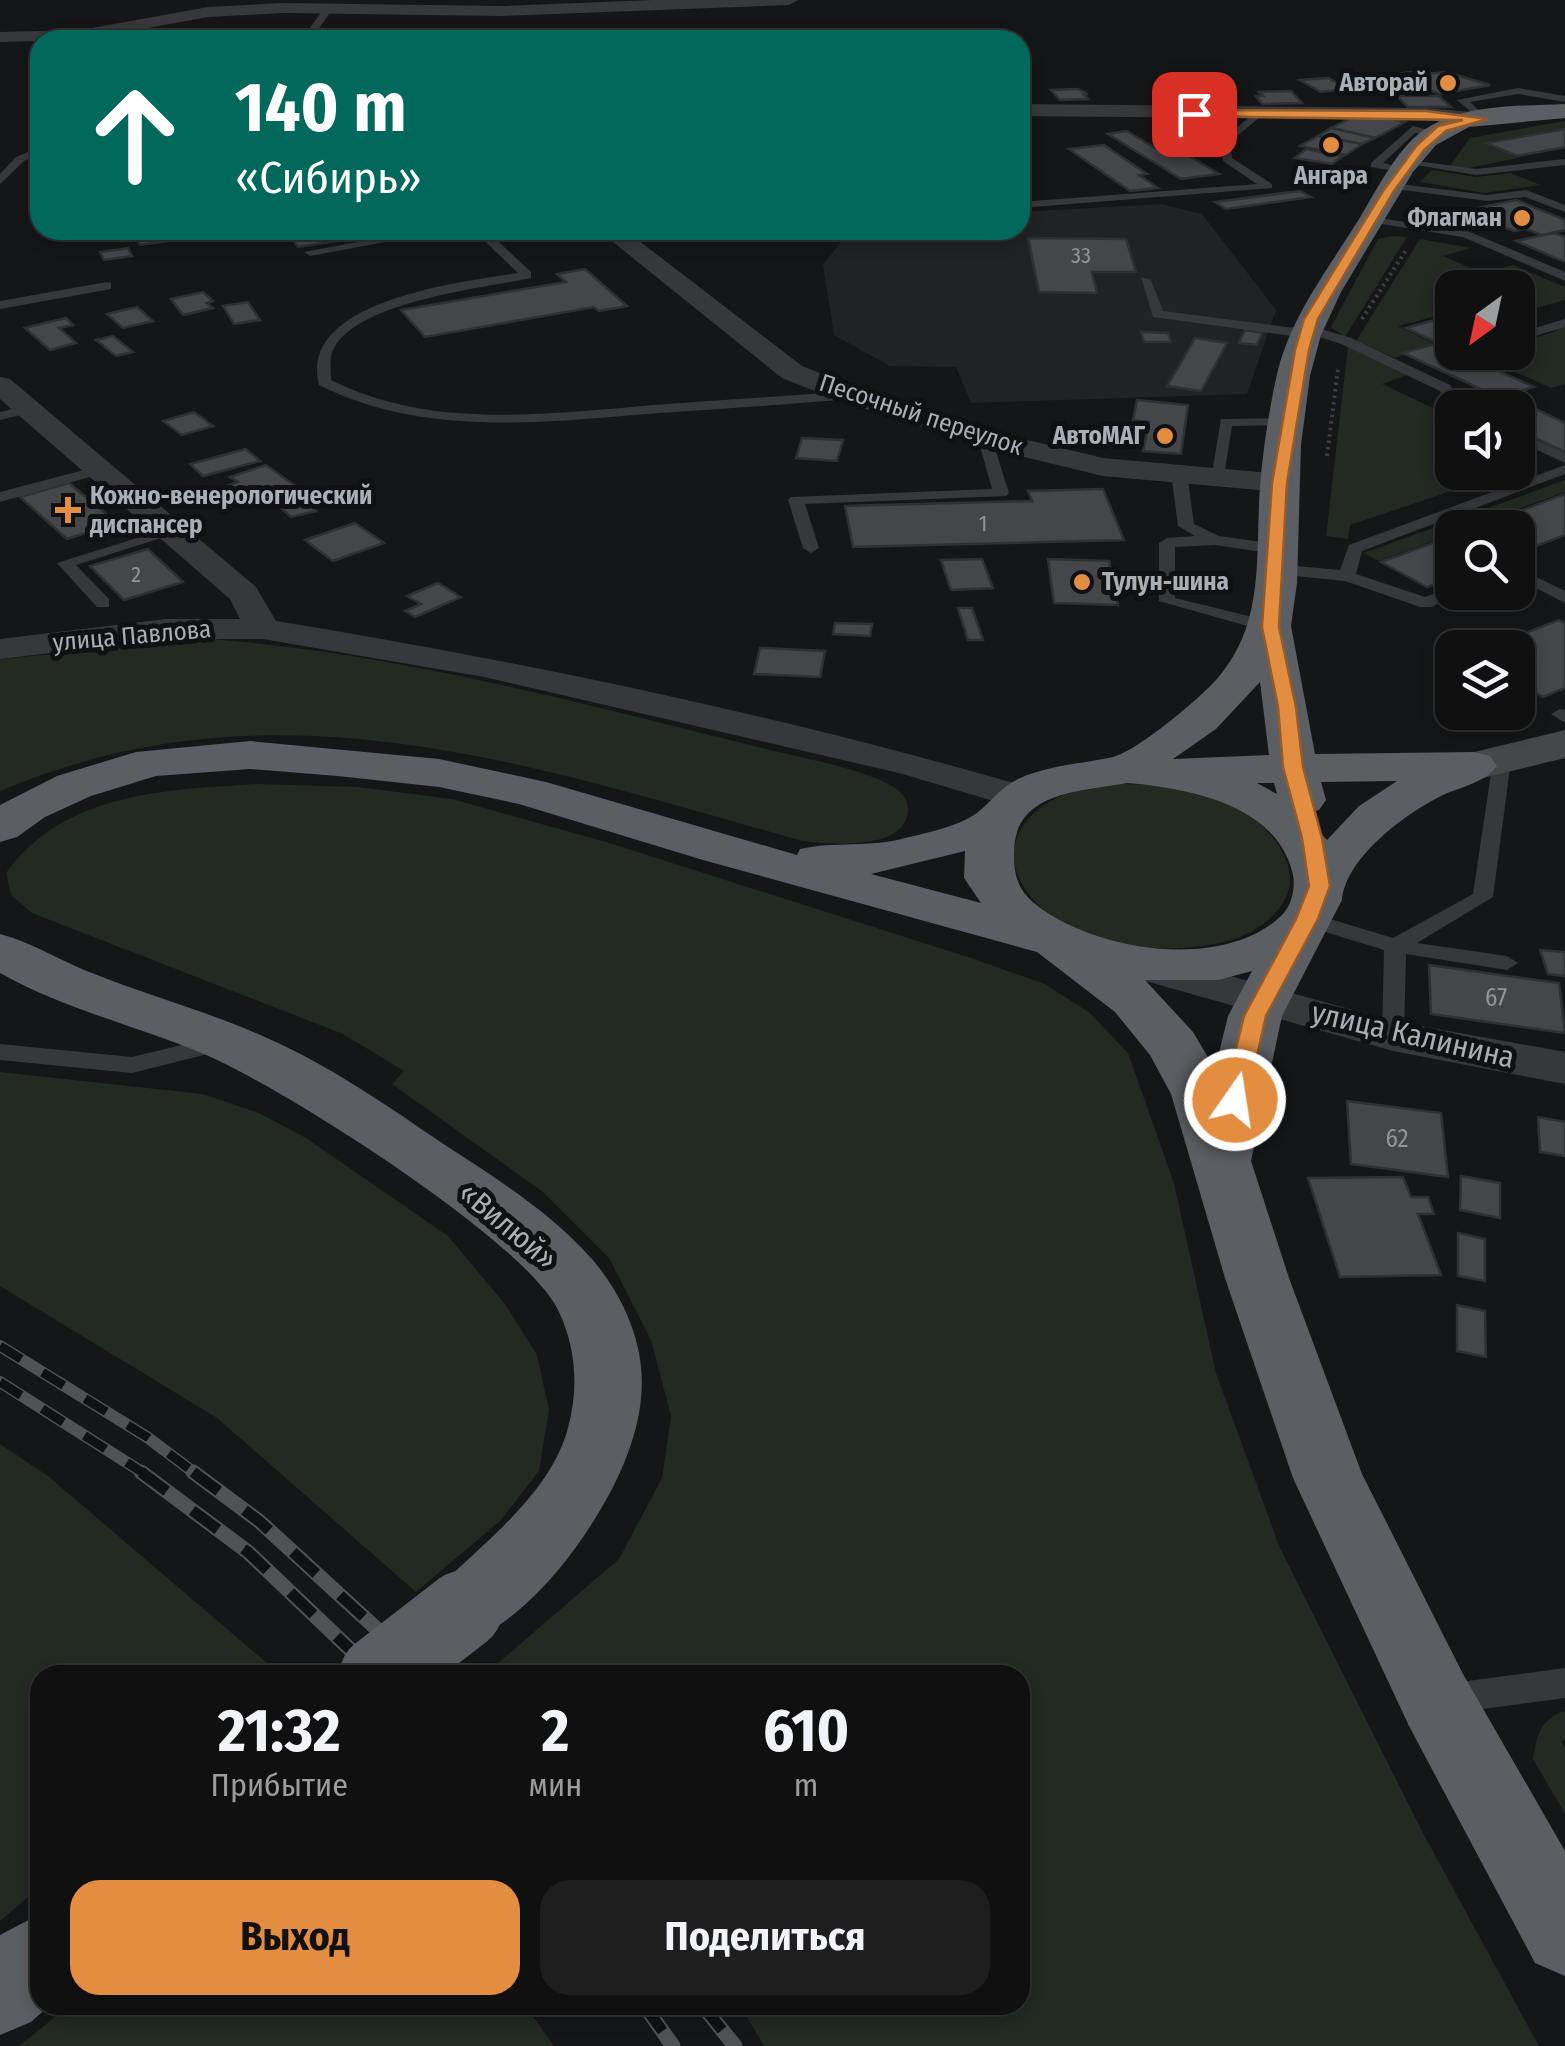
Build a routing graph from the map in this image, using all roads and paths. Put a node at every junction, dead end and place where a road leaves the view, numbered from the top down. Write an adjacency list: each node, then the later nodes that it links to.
1 (789, 0): 2 (street)
2 (330, 4): 3 (street); 4 (lane)
3 (114, 30)
4 (313, 30)
5 (30, 36): 6 (street)
6 (0, 37)
7 (1565, 99): 11 (lane)
8 (1030, 110): 10 (street)
9 (1565, 111): 11 (highway)
10 (1256, 115): 11 (street); 17 (lane)
11 (1483, 119): 14 (highway)
12 (30, 154): 15 (lane)
13 (1565, 162): 14 (lane)
14 (1401, 173): 16 (lane); 19 (highway)
15 (0, 181)
16 (1466, 196): 18 (lane); 20 (lane)
17 (1030, 204)
18 (1565, 209)
19 (1373, 220): 20 (lane); 31 (highway)
20 (1449, 231): 25 (lane)
21 (383, 240): 24 (lane)
22 (490, 240): 34 (lane)
23 (623, 240): 34 (street, Песочный переулок)
24 (310, 252)
25 (1565, 277)
26 (1145, 280): 31 (lane)
27 (107, 286): 28 (lane)
28 (0, 305)
29 (1565, 323): 30 (lane)
30 (1535, 331)
31 (1308, 332): 33 (lane); 36 (highway)
32 (0, 385): 35 (street, улица Павлова)
33 (1446, 390)
34 (852, 396): 37 (street, Песочный переулок)
35 (14, 413): 41 (street, улица Павлова)
36 (1288, 421): 43 (lane); 44 (highway)
37 (985, 439): 42 (street, Песочный переулок); 48 (lane)
38 (1535, 444): 39 (lane)
39 (1565, 459)
40 (1565, 469): 50 (lane)
41 (99, 470): 45 (lane); 46 (street, улица Павлова)
42 (1180, 472): 43 (street, Песочный переулок); 47 (lane)
43 (1216, 476): 44 (street, Песочный переулок)
44 (1280, 483): 49 (highway)
45 (0, 497)
46 (172, 532): 54 (lane); 56 (street, улица Павлова)
47 (1215, 540): 49 (lane); 55 (lane)
48 (811, 548)
49 (1276, 559): 50 (lane); 55 (highway)
50 (1347, 576): 53 (lane)
51 (1535, 583): 52 (lane)
52 (1565, 598)
53 (1435, 599)
54 (104, 604)
55 (1271, 627): 60 (highway); 61 (highway)
56 (263, 629): 57 (street, улица Павлова); 62 (street)
57 (0, 649)
58 (1565, 744): 59 (main road)
59 (1488, 762): 60 (highway); 65 (highway); 67 (lane)
60 (1293, 767): 61 (highway); 65 (highway)
61 (1143, 770): 62 (highway); 65 (highway)
62 (1010, 810): 64 (highway); 66 (highway)
63 (6, 817): 64 (highway)
64 (720, 850): 66 (highway)
65 (1313, 902): 67 (lane); 70 (highway); 71 (highway)
66 (1054, 939): 70 (highway); 76 (highway)
67 (1394, 946): 69 (lane); 72 (lane)
68 (0, 950): 73 (highway, «Вилюй»)
69 (1507, 963)
70 (1143, 966): 71 (street, улица Калинина)
71 (1263, 998): 72 (street, улица Калинина); 76 (highway)
72 (1394, 1036): 75 (street, улица Калинина)
73 (226, 1042): 74 (lane); 77 (highway, «Вилюй», bridge)
74 (0, 1052)
75 (1565, 1068)
76 (1222, 1164): 79 (highway)
77 (392, 1665)
78 (1565, 1683): 79 (lane)
79 (1436, 1700): 80 (highway)
80 (1565, 1932)
81 (30, 1965): 82 (highway)
82 (0, 1991)

